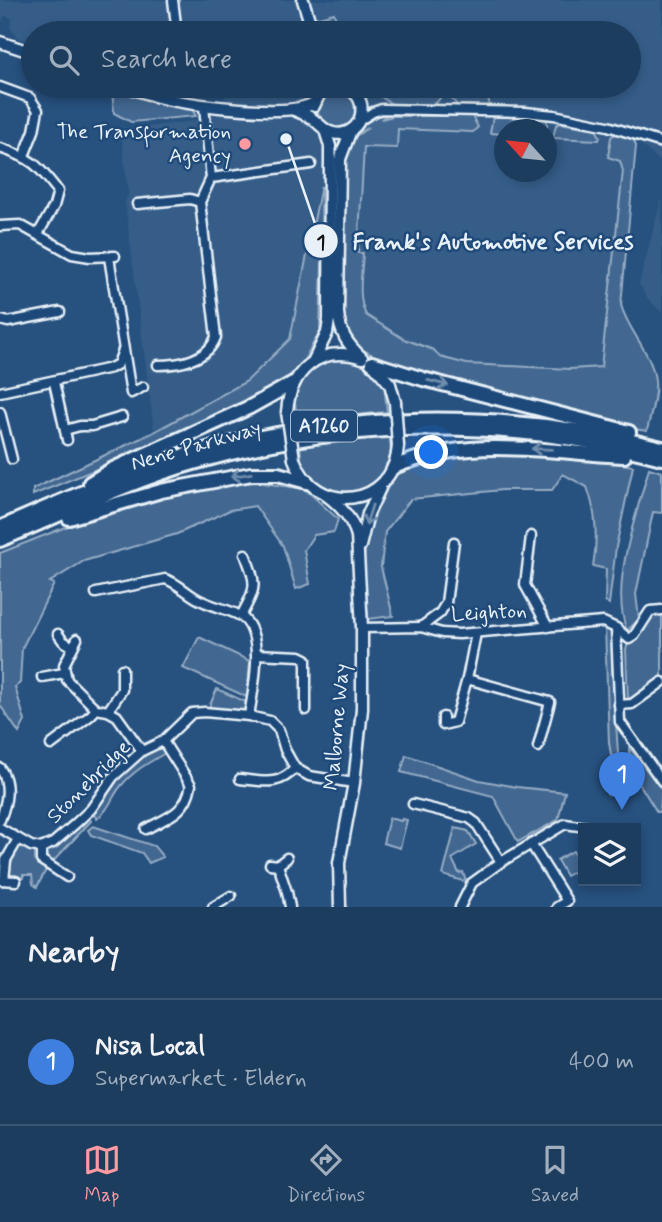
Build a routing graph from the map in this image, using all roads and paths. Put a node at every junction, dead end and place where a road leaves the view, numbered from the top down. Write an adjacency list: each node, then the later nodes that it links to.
1 (173, 0): 3 (street)
2 (303, 0): 4 (street)
3 (176, 21)
4 (309, 21)
5 (0, 42): 6 (street)
6 (21, 49)
7 (0, 87): 8 (street)
8 (21, 93)
9 (30, 98): 24 (street)
10 (164, 98): 15 (street)
11 (317, 98): 17 (street)
12 (318, 98): 20 (street)
13 (358, 98): 19 (street)
14 (360, 98): 18 (street)
15 (167, 99): 16 (street)
16 (204, 106): 17 (street); 26 (street)
17 (294, 110): 20 (street)
18 (382, 110): 19 (street); 22 (street)
19 (359, 121): 21 (street)
20 (321, 127): 21 (street); 35 (street)
21 (351, 130): 34 (street)
22 (662, 143)
23 (0, 148): 24 (street)
24 (24, 156): 30 (street)
25 (311, 164): 26 (street)
26 (211, 178): 27 (street)
27 (200, 202): 28 (street); 36 (street)
28 (137, 204)
29 (0, 226): 30 (street)
30 (38, 234): 33 (street)
31 (60, 312): 32 (street)
32 (0, 320)
33 (123, 347): 37 (street); 39 (street)
34 (367, 361): 35 (street); 44 (highway, one-way to 44); 47 (street, bridge)
35 (313, 362): 38 (street)
36 (158, 365)
37 (54, 382): 40 (street); 42 (street)
38 (293, 383): 49 (street, bridge); 51 (highway)
39 (143, 387)
40 (0, 392)
41 (0, 412): 43 (street)
42 (122, 417)
43 (2, 428): 46 (street)
44 (662, 441)
45 (661, 455): 47 (highway, one-way to 47); 51 (highway, Nene Parkway / A1260); 53 (highway, Nene Parkway / A1260)
46 (12, 459)
47 (394, 467): 48 (street)
48 (384, 481): 50 (street); 57 (street, Malborne Way, one-way to 57)
49 (307, 482): 50 (street); 53 (highway, one-way to 53)
50 (326, 495): 57 (street, Malborne Way)
51 (54, 505): 52 (highway, Nene Parkway / A1260)
52 (0, 528)
53 (16, 533): 55 (highway, Nene Parkway / A1260)
54 (531, 536): 65 (street)
55 (0, 540)
56 (454, 542): 64 (street)
57 (359, 550): 66 (street, Malborne Way)
58 (245, 554): 63 (street)
59 (141, 585): 60 (street); 61 (street); 63 (street)
60 (96, 593)
61 (143, 595)
62 (662, 610): 67 (street, Leighton)
63 (241, 616): 70 (street)
64 (421, 627): 66 (street, Leighton); 68 (street, Leighton)
65 (548, 627): 67 (street, Leighton); 68 (street, Leighton)
66 (362, 628): 90 (street, Malborne Way)
67 (616, 628): 76 (street)
68 (476, 633): 74 (street)
69 (58, 634): 72 (street)
70 (256, 654): 78 (street); 80 (street)
71 (122, 669): 79 (street)
72 (64, 673): 73 (street); 77 (street)
73 (42, 677)
74 (467, 679): 81 (street); 84 (street)
75 (662, 682): 76 (street)
76 (619, 705): 89 (street)
77 (96, 709): 79 (street); 83 (street)
78 (306, 710)
79 (108, 711): 85 (street)
80 (249, 716): 82 (street, Stonebridge); 87 (street)
81 (443, 717)
82 (163, 741): 85 (street, Stonebridge); 95 (street, Stonebridge)
83 (51, 745)
84 (538, 747)
85 (142, 751): 98 (street, Stonebridge)
86 (0, 768): 92 (street)
87 (295, 768): 88 (street); 90 (street)
88 (240, 779)
89 (662, 781)
90 (354, 783): 107 (street, Malborne Way)
91 (412, 804): 100 (street)
92 (0, 820)
93 (578, 826): 97 (street)
94 (0, 828): 96 (street)
95 (146, 829)
96 (18, 839): 98 (street); 102 (street)
97 (531, 844): 100 (street); 109 (street)
98 (41, 848): 101 (street)
99 (287, 858): 106 (street)
100 (501, 862): 108 (street)
101 (67, 877)
102 (2, 880): 103 (street)
103 (16, 881)
104 (232, 896): 105 (street)
105 (213, 907)
106 (290, 907)
107 (340, 907)
108 (460, 907)
109 (557, 907)

